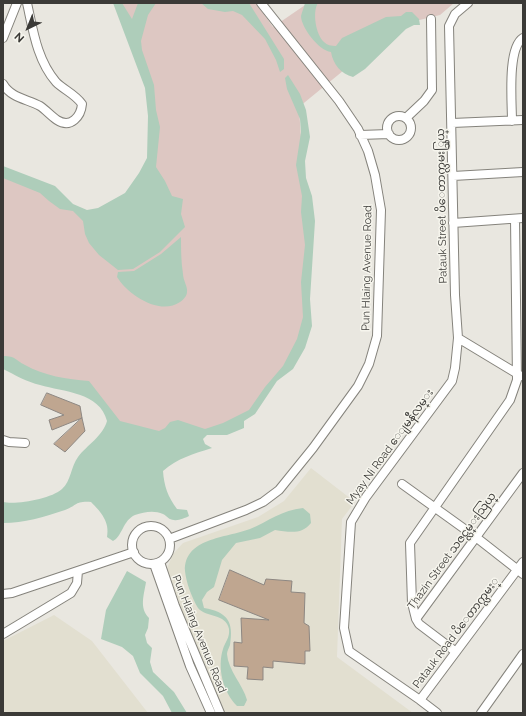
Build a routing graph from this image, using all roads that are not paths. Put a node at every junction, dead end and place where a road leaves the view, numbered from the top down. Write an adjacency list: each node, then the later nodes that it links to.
1 (17, 3): 6 (street)
2 (27, 3): 8 (street)
3 (261, 3): 14 (street, Pun Hlaing Avenue Road)
4 (468, 3): 12 (street, Patauk Street ပိေတာက္လမး္သြယ္)
5 (431, 19): 9 (street)
6 (3, 38)
7 (523, 38): 11 (street)
8 (3, 84)
9 (406, 118): 13 (street); 13 (street)
10 (523, 120): 11 (street)
11 (512, 121): 12 (street)
12 (452, 123): 16 (street, Patauk Street ပိေတာက္လမး္သြယ္)
13 (389, 134): 14 (street)
14 (360, 135): 27 (street, Pun Hlaing Avenue Road)
15 (523, 172): 16 (street)
16 (453, 176): 18 (street, Patauk Street ပိေတာက္လမး္သြယ္)
17 (519, 219): 18 (street); 20 (street)
18 (454, 223): 19 (street, Patauk Street ပိေတာက္လမး္သြယ္)
19 (458, 338): 20 (street); 38 (street, Myay Ni Road ေျမနီလမ္း)
20 (521, 376): 25 (street)
21 (3, 440): 22 (street)
22 (25, 443)
23 (523, 473): 26 (street, Thazin Street သဇင္လမ္းသြယ္)
24 (402, 484): 25 (street)
25 (435, 508): 26 (street); 34 (street)
26 (477, 538): 32 (street); 34 (street, Thazin Street သဇင္လမ္းသြယ္)
27 (169, 539): 28 (street); 30 (street)
28 (134, 552): 30 (street); 31 (street)
29 (523, 562): 32 (street, Patauk Road ပိေတာက္လမး္)
30 (157, 563): 39 (street, Pun Hlaing Avenue Road); 40 (street, Pun Hlaing Avenue Road)
31 (78, 571): 33 (street); 35 (street)
32 (520, 572): 36 (street, Patauk Road ပိေတာက္လမး္)
33 (3, 594)
34 (416, 619): 36 (street, Thazin Street သဇင္လမ္းသြယ္)
35 (3, 634)
36 (456, 652): 38 (street, Patauk Road ပိေတာက္လမး္)
37 (523, 654): 42 (street)
38 (420, 700): 41 (street, Patauk Road ပိေတာက္လမး္)
39 (211, 713)
40 (220, 713)
41 (437, 713)
42 (482, 713)

